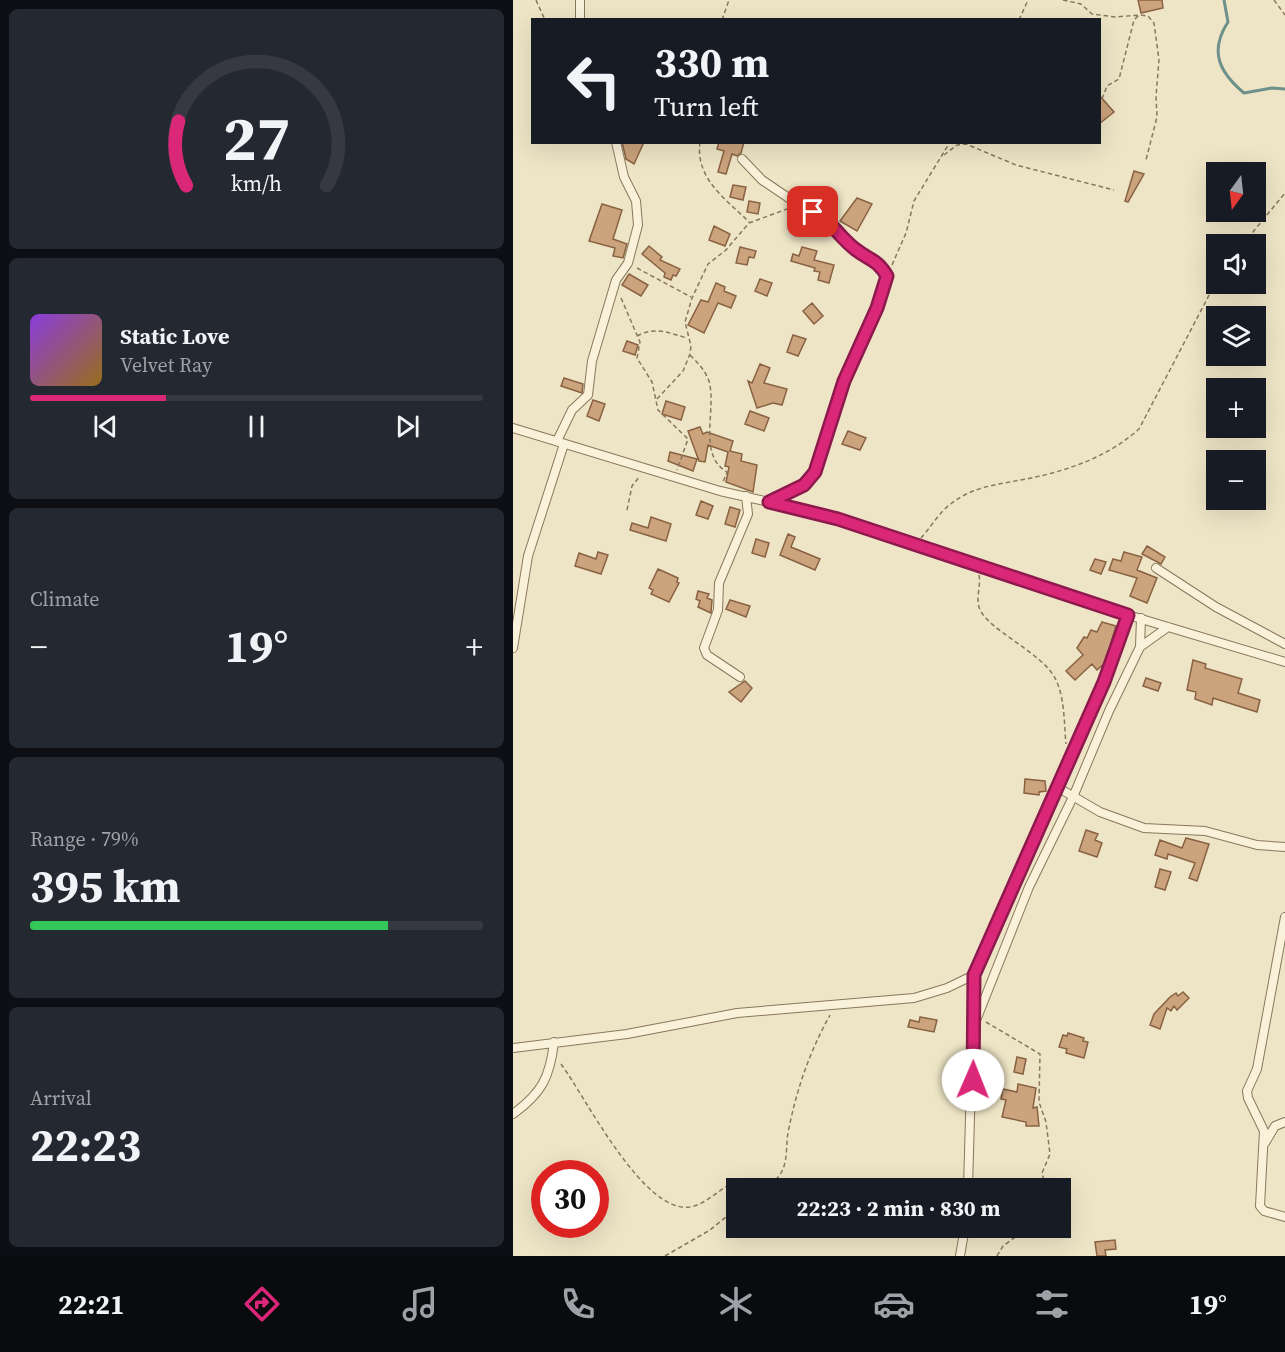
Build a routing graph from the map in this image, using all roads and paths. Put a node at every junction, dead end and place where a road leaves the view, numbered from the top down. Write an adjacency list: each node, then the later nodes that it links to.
1 (536, 0): 9 (path)
2 (580, 0): 10 (street)
3 (729, 0): 11 (path)
4 (1028, 0): 12 (path)
5 (1063, 0): 7 (path)
6 (1274, 0): 8 (path)
7 (1140, 15): 13 (path); 19 (path)
8 (1285, 15)
9 (544, 18)
10 (580, 18)
11 (722, 18)
12 (1020, 18)
13 (1102, 99)
14 (616, 144): 25 (street)
15 (700, 144): 23 (path)
16 (949, 144): 17 (path)
17 (944, 155): 20 (path); 26 (path)
18 (742, 159): 22 (street)
19 (1146, 160)
20 (1114, 190)
21 (1285, 193): 24 (path)
22 (799, 205): 23 (path); 26 (street)
23 (749, 223): 29 (path)
24 (1251, 234)
25 (629, 263): 27 (street); 29 (path)
26 (887, 276): 40 (street)
27 (616, 280): 30 (path); 35 (street)
28 (1210, 294): 42 (path)
29 (692, 297): 31 (path)
30 (637, 336): 31 (path); 33 (path)
31 (689, 338): 32 (path)
32 (690, 354): 33 (path); 38 (path)
33 (657, 399): 37 (path)
34 (513, 428): 35 (street)
35 (560, 443): 36 (street); 50 (street)
36 (639, 468): 37 (street); 41 (path)
37 (674, 476): 38 (street)
38 (720, 491): 39 (street)
39 (746, 496): 40 (street); 52 (street)
40 (769, 502): 42 (street)
41 (627, 510)
42 (916, 544): 43 (street)
43 (976, 565): 45 (street); 53 (path)
44 (1156, 568): 48 (street)
45 (1128, 615): 46 (street); 53 (street)
46 (1141, 618): 47 (street); 49 (street)
47 (1168, 627): 49 (street); 51 (street)
48 (1285, 644)
49 (1140, 647): 55 (street)
50 (513, 648)
51 (1285, 662)
52 (740, 677)
53 (1070, 759): 54 (street)
54 (1057, 787): 55 (street); 59 (street)
55 (1073, 797): 56 (street); 61 (street)
56 (1285, 847)
57 (1285, 917): 58 (street)
58 (1282, 953): 68 (street)
59 (974, 975): 60 (street); 62 (street)
60 (836, 1004): 63 (street); 69 (path)
61 (978, 1017): 62 (street); 71 (path)
62 (973, 1025): 70 (street)
63 (554, 1042): 64 (street); 65 (street)
64 (513, 1048)
65 (553, 1054): 66 (street); 72 (path)
66 (513, 1114)
67 (1285, 1122): 68 (street)
68 (1265, 1143): 74 (street)
69 (775, 1178)
70 (968, 1178)
71 (1043, 1178)
72 (726, 1187)
73 (726, 1217): 77 (path)
74 (1285, 1217)
75 (963, 1238): 78 (street)
76 (1014, 1238): 79 (path)
77 (665, 1256)
78 (960, 1256)
79 (997, 1256)

